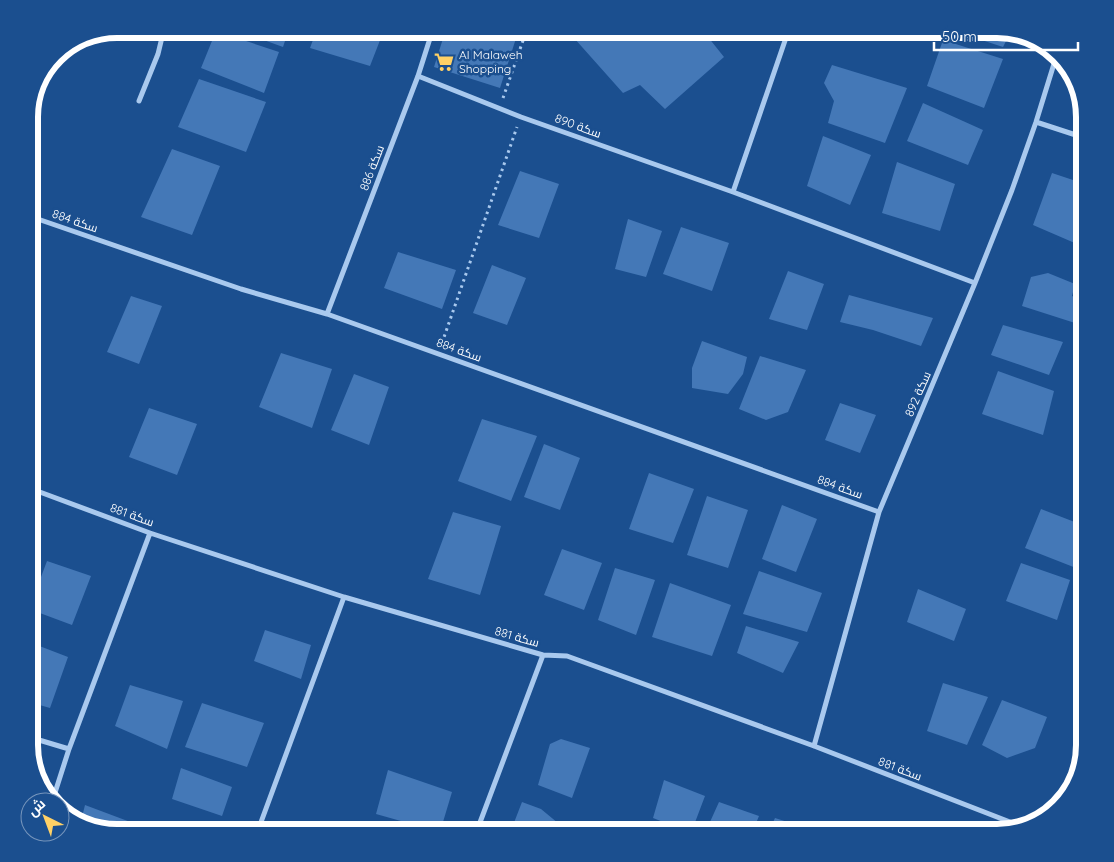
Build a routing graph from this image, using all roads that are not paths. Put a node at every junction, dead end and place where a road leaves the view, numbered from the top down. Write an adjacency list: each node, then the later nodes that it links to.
1 (162, 38): 6 (street)
2 (430, 38): 5 (street, سكة 886)
3 (786, 38): 9 (street)
4 (1054, 62): 7 (street, سكة 892)
5 (418, 76): 9 (street, سكة 890); 12 (street, سكة 886)
6 (139, 101)
7 (1036, 122): 8 (street); 11 (street, سكة 892)
8 (1076, 135)
9 (733, 192): 11 (street, سكة 890)
10 (38, 219): 12 (street, سكة 884)
11 (975, 283): 14 (street, سكة 892)
12 (328, 314): 14 (street, سكة 884)
13 (38, 491): 15 (street, سكة 881)
14 (879, 512): 19 (street, سكة 892)
15 (150, 533): 16 (street, سكة 881); 20 (street)
16 (344, 597): 17 (street, سكة 881); 23 (street)
17 (542, 655): 19 (street, سكة 881); 24 (street)
18 (38, 740): 20 (street)
19 (814, 746): 22 (street, سكة 881)
20 (68, 749): 21 (street)
21 (55, 792)
22 (1011, 823)
23 (260, 824)
24 (479, 824)

